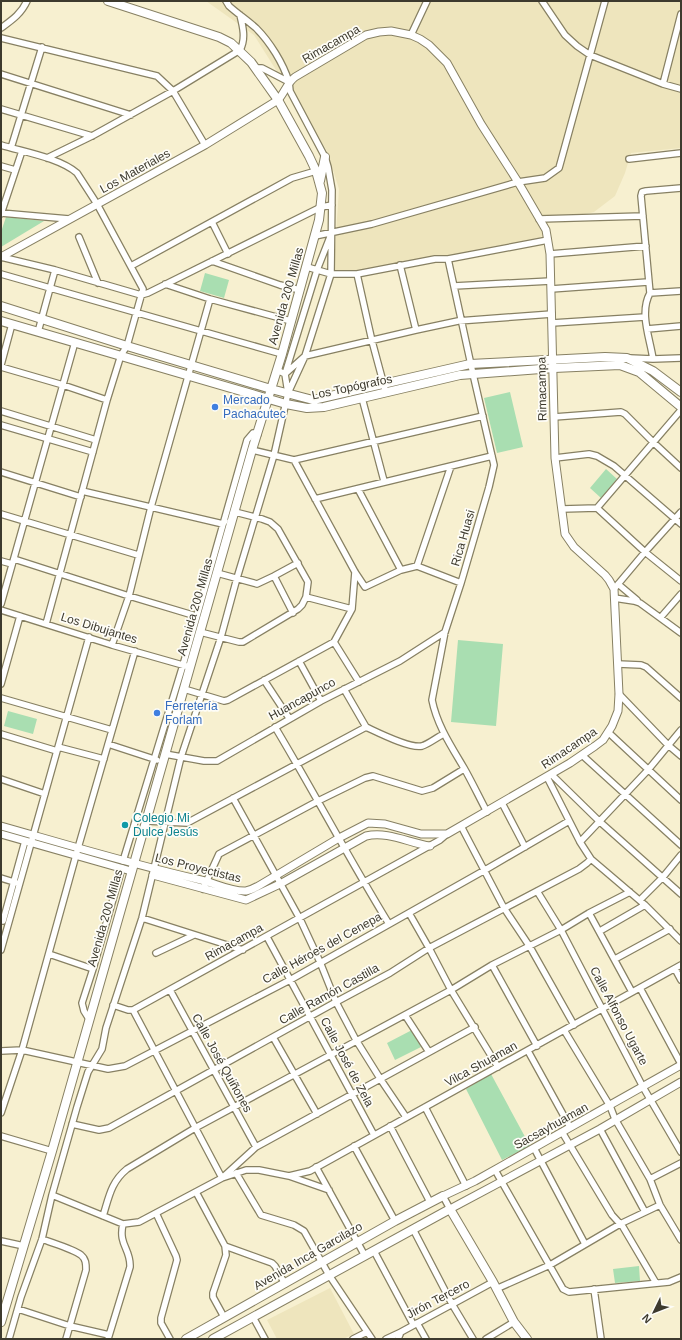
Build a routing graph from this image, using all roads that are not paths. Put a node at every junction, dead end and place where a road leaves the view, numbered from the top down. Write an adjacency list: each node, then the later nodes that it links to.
1 (27, 1): 9 (street)
2 (108, 1): 13 (main road, Avenida 200 Millas)
3 (427, 1): 10 (street)
4 (542, 1): 14 (street)
5 (604, 1): 14 (street)
6 (229, 3): 8 (street)
7 (681, 14): 19 (street)
8 (240, 15): 13 (street); 17 (street)
9 (1, 28)
10 (411, 35): 17 (street, Rimacampa); 39 (street, Rimacampa)
11 (1, 38): 12 (street)
12 (42, 48): 18 (street); 21 (street)
13 (240, 50): 15 (main road, Avenida 200 Millas); 21 (street)
14 (590, 55): 19 (street); 39 (street)
15 (256, 68): 17 (street); 22 (main road, Avenida 200 Millas)
16 (1, 74): 18 (street)
17 (289, 82): 22 (street, Rimacampa); 32 (street)
18 (31, 84): 24 (street); 25 (street)
19 (663, 84): 20 (street)
20 (681, 89)
21 (173, 91): 25 (street); 28 (street)
22 (278, 100): 28 (street, Los Materiales); 37 (main road, Avenida 200 Millas)
23 (1, 109): 24 (street)
24 (21, 115): 26 (street); 29 (street)
25 (131, 115): 26 (street)
26 (92, 136): 33 (street)
27 (1, 145): 29 (street)
28 (205, 145): 41 (street, Los Materiales)
29 (11, 148): 30 (street)
30 (22, 151): 33 (street); 36 (street)
31 (681, 153): 34 (street)
32 (325, 157): 38 (main road); 42 (street)
33 (47, 158): 41 (street)
34 (629, 160)
35 (1, 166): 36 (street)
36 (15, 170): 44 (street)
37 (316, 171): 38 (main road, Avenida 200 Millas); 48 (street)
38 (319, 182): 43 (main road, Avenida 200 Millas)
39 (518, 182): 47 (street, Rimacampa); 49 (street)
40 (681, 188): 45 (street)
41 (97, 204): 46 (street, Los Materiales); 60 (street)
42 (332, 205): 43 (street); 49 (street)
43 (321, 208): 50 (main road, Avenida 200 Millas); 54 (street)
44 (1, 213): 46 (street)
45 (643, 216): 47 (street); 53 (street)
46 (69, 219): 56 (street, Los Materiales)
47 (539, 219): 52 (street, Rimacampa)
48 (212, 222): 54 (street); 60 (street)
49 (331, 233): 50 (street); 63 (street); 65 (street)
50 (316, 236): 61 (main road, Avenida 200 Millas)
51 (79, 237): 69 (street)
52 (548, 240): 55 (street, Rimacampa); 57 (street)
53 (646, 246): 55 (street); 68 (street)
54 (228, 254): 58 (street)
55 (550, 254): 67 (street, Rimacampa)
56 (1, 257): 62 (street)
57 (448, 259): 59 (street); 71 (street, Rica Huasi)
58 (212, 261): 70 (street); 74 (street)
59 (400, 265): 66 (street); 91 (street)
60 (131, 266): 77 (street)
61 (307, 267): 63 (street); 74 (main road, Avenida 200 Millas)
62 (55, 270): 69 (street); 72 (street)
63 (317, 270): 65 (street); 109 (street)
64 (1, 274): 72 (street)
65 (331, 274): 66 (street); 99 (street)
66 (357, 274): 94 (street)
67 (551, 281): 71 (street); 73 (street, Rimacampa)
68 (648, 282): 73 (street); 76 (street)
69 (98, 283): 77 (street)
70 (166, 284): 77 (street); 78 (street)
71 (454, 286): 84 (street, Rica Huasi)
72 (50, 288): 80 (street); 83 (street)
73 (551, 289): 81 (street, Rimacampa)
74 (300, 290): 86 (main road, Avenida 200 Millas)
75 (681, 291): 76 (street)
76 (650, 293): 82 (street)
77 (141, 295): 80 (street)
78 (210, 299): 86 (street); 92 (street)
79 (1, 306): 83 (main road, Los Topógrafos)
80 (136, 313): 92 (street); 96 (street)
81 (552, 314): 84 (street); 87 (street, Rimacampa)
82 (645, 317): 87 (street); 90 (street)
83 (42, 319): 93 (street); 96 (main road, Los Topógrafos)
84 (461, 320): 91 (street); 104 (street, Rica Huasi)
85 (1, 321): 88 (main road, Los Topógrafos)
86 (291, 321): 97 (main road, Avenida 200 Millas)
87 (552, 323): 102 (street, Rimacampa)
88 (12, 324): 93 (main road, Los Topógrafos); 106 (street)
89 (681, 326): 90 (street)
90 (647, 329): 103 (street)
91 (416, 330): 94 (street)
92 (201, 331): 97 (street); 105 (street)
93 (38, 332): 95 (main road, Los Topógrafos)
94 (372, 341): 99 (street); 112 (street)
95 (75, 342): 98 (main road, Los Topógrafos); 113 (street)
96 (127, 346): 98 (street); 105 (main road, Los Topógrafos)
97 (282, 354): 108 (main road, Avenida 200 Millas)
98 (121, 355): 111 (main road, Los Topógrafos); 120 (street)
99 (305, 356): 109 (street); 116 (street)
100 (627, 358): 102 (main road, Los Topógrafos); 103 (street); 115 (main road, Los Topógrafos)
101 (681, 358): 103 (street)
102 (553, 359): 104 (main road, Los Topógrafos); 107 (street, Rimacampa)
103 (653, 359)
104 (470, 364): 110 (street, Rica Huasi); 112 (main road, Los Topógrafos)
105 (192, 365): 111 (street); 114 (main road, Los Topógrafos)
106 (1, 366): 113 (street)
107 (554, 368): 110 (main road, Los Topógrafos); 122 (main road, Los Topógrafos); 126 (street, Rimacampa)
108 (277, 370): 109 (street); 114 (main road, Avenida 200 Millas)
109 (285, 374): 116 (street)
110 (473, 374): 117 (main road, Los Topógrafos); 125 (street, Rica Huasi)
111 (189, 375): 118 (main road, Los Topógrafos); 149 (street)
112 (383, 384): 116 (main road, Los Topógrafos); 117 (street)
113 (63, 385): 120 (street); 128 (street)
114 (271, 389): 116 (main road, Los Topógrafos); 118 (main road, Avenida 200 Millas)
115 (681, 392)
116 (288, 393): 121 (street)
117 (386, 393): 119 (main road, Los Topógrafos)
118 (268, 398): 121 (main road, Los Topógrafos); 129 (main road, Avenida 200 Millas)
119 (362, 398): 121 (main road, Los Topógrafos); 132 (street)
120 (107, 400): 131 (street)
121 (286, 404): 136 (street)
122 (681, 407)
123 (681, 410): 133 (street)
124 (1, 411): 128 (street)
125 (483, 416): 132 (street); 137 (street, Rica Huasi)
126 (554, 417): 133 (street); 138 (street, Rimacampa)
127 (1, 425): 130 (street)
128 (52, 426): 130 (street); 131 (street)
129 (258, 434): 134 (main road, Avenida 200 Millas); 158 (street)
130 (48, 438): 135 (street); 145 (street)
131 (96, 440): 135 (street)
132 (374, 442): 139 (street); 144 (street)
133 (654, 443): 141 (street); 143 (street)
134 (252, 450): 136 (street); 152 (main road, Avenida 200 Millas)
135 (93, 452): 147 (street)
136 (274, 455): 139 (street); 155 (street)
137 (492, 456): 140 (street); 174 (street, Rica Huasi)
138 (555, 458): 143 (street); 151 (street, Rimacampa)
139 (294, 460): 148 (street)
140 (451, 466): 144 (street); 166 (street)
141 (681, 468)
142 (1, 472): 145 (street)
143 (625, 475): 150 (street); 156 (street)
144 (384, 481): 146 (street)
145 (36, 482): 147 (street); 157 (street)
146 (358, 489): 148 (street); 167 (street)
147 (82, 494): 149 (street); 160 (street)
148 (315, 499): 168 (street)
149 (151, 507): 158 (street); 162 (street)
150 (597, 508): 151 (street); 161 (street)
151 (562, 509): 175 (street, Rimacampa)
152 (235, 512): 155 (street); 158 (street); 169 (main road, Avenida 200 Millas)
153 (681, 512): 156 (street)
154 (1, 514): 157 (street)
155 (255, 517): 165 (street); 172 (street)
156 (675, 519): 159 (street); 161 (street)
157 (24, 521): 160 (street); 164 (street)
158 (223, 524): 186 (street)
159 (681, 524)
160 (70, 535): 162 (street); 170 (street)
161 (645, 552): 173 (street); 175 (street)
162 (138, 556): 177 (street)
163 (1, 561): 164 (street)
164 (13, 562): 170 (street); 181 (street)
165 (298, 563): 171 (street); 178 (street)
166 (417, 566): 167 (street); 174 (street)
167 (401, 570): 168 (street)
168 (355, 572): 182 (street)
169 (217, 573): 172 (street); 189 (main road, Avenida 200 Millas)
170 (60, 574): 177 (street); 188 (street)
171 (274, 576): 172 (street); 184 (street)
172 (237, 578): 193 (street)
173 (681, 581)
174 (461, 583): 190 (street, Rica Huasi)
175 (616, 587): 179 (street, Rimacampa); 180 (street)
176 (681, 594): 187 (street)
177 (129, 596): 186 (street); 195 (street)
178 (306, 597): 182 (street); 184 (street)
179 (614, 598): 180 (street); 198 (street, Rimacampa)
180 (640, 603): 187 (street)
181 (1, 604)
182 (352, 609): 194 (street)
183 (1, 610): 185 (street, Los Dibujantes)
184 (293, 613): 193 (street)
185 (20, 616): 188 (street, Los Dibujantes); 202 (street)
186 (196, 616): 199 (street)
187 (661, 617): 191 (street)
188 (46, 624): 192 (street, Los Dibujantes)
189 (200, 632): 193 (street); 199 (main road, Avenida 200 Millas)
190 (444, 632): 201 (street, Huancapunco); 218 (street, Rica Huasi)
191 (681, 633)
192 (89, 637): 195 (street, Los Dibujantes); 210 (street)
193 (221, 637): 206 (street)
194 (334, 642): 197 (street); 201 (street)
195 (112, 645): 196 (street, Los Dibujantes)
196 (135, 651): 199 (street, Los Dibujantes); 214 (street)
197 (299, 661): 200 (street); 209 (street)
198 (618, 664): 205 (street, Rimacampa); 208 (street)
199 (186, 666): 203 (main road, Avenida 200 Millas); 225 (street)
200 (264, 680): 206 (street); 211 (street)
201 (359, 682): 204 (street, Huancapunco)
202 (1, 684)
203 (184, 689): 206 (street); 225 (main road, Avenida 200 Millas)
204 (344, 689): 209 (street, Huancapunco); 213 (street)
205 (619, 694): 216 (street, Rimacampa); 220 (street)
206 (203, 695): 224 (street)
207 (1, 698): 210 (street)
208 (681, 698)
209 (321, 701): 211 (street, Huancapunco)
210 (67, 717): 214 (street); 221 (street)
211 (289, 718): 212 (street, Huancapunco)
212 (275, 727): 224 (street, Huancapunco); 227 (street)
213 (366, 727): 218 (street); 227 (street)
214 (112, 730): 219 (street)
215 (681, 730): 220 (street)
216 (609, 733): 222 (street, Rimacampa); 229 (street)
217 (1, 734): 221 (street)
218 (444, 734): 228 (street, Rica Huasi)
219 (108, 744): 225 (street, Huancapunco); 226 (street)
220 (668, 745): 223 (street); 229 (street)
221 (58, 749): 226 (street); 232 (street)
222 (582, 755): 230 (street, Rimacampa); 233 (street)
223 (681, 756)
224 (181, 757): 225 (street, Huancapunco); 242 (street)
225 (161, 758): 239 (main road, Avenida 200 Millas); 259 (street)
226 (104, 759): 256 (street)
227 (297, 764): 234 (street); 236 (street)
228 (464, 769): 236 (street); 238 (street, Rica Huasi)
229 (648, 770): 233 (street); 235 (street)
230 (549, 776): 237 (street, Rimacampa); 240 (street); 241 (street)
231 (1, 779): 232 (street)
232 (45, 794): 247 (street)
233 (624, 794): 241 (street); 252 (street)
234 (233, 798): 242 (street); 248 (street)
235 (681, 800)
236 (318, 801): 248 (street); 249 (street)
237 (502, 803): 238 (street, Rimacampa); 254 (street)
238 (487, 812): 244 (street, Rimacampa)
239 (146, 821): 242 (street); 260 (main road, Avenida 200 Millas)
240 (569, 821): 251 (street); 254 (street, Calle Héroes del Cenepa)
241 (599, 821): 251 (street); 264 (street)
242 (165, 822): 262 (street)
243 (1, 826): 247 (street, Los Proyectistas)
244 (461, 826): 246 (street, Rimacampa); 261 (street)
245 (1, 834): 250 (street)
246 (448, 834): 249 (street, Los Proyectistas); 253 (street, Rimacampa)
247 (33, 835): 250 (street); 256 (street, Los Proyectistas)
248 (253, 836): 263 (street); 266 (street)
249 (340, 838): 255 (street); 263 (street, Los Proyectistas)
250 (28, 842): 256 (street); 268 (street)
251 (580, 842): 258 (street)
252 (681, 845)
253 (430, 846): 255 (street); 267 (street, Rimacampa)
254 (525, 847): 261 (street, Calle Héroes del Cenepa)
255 (344, 848): 267 (street); 269 (street)
256 (77, 852): 259 (street, Los Proyectistas); 294 (street)
257 (681, 856): 264 (street)
258 (591, 859): 271 (street, Calle Ramón Castilla); 272 (street)
259 (123, 865): 260 (street, Los Proyectistas); 300 (street)
260 (132, 867): 262 (street, Los Proyectistas); 313 (main road, Avenida 200 Millas)
261 (485, 870): 276 (street); 277 (street, Calle Héroes del Cenepa)
262 (153, 872): 266 (street, Los Proyectistas); 270 (street); 279 (street)
263 (275, 876): 266 (street, Los Proyectistas); 269 (street)
264 (663, 877): 273 (street); 274 (street)
265 (1, 878): 268 (street)
266 (206, 881): 270 (street)
267 (363, 882): 280 (street, Rimacampa); 282 (street)
268 (16, 883): 281 (street)
269 (280, 884): 270 (street); 280 (street)
270 (203, 889)
271 (537, 891): 276 (street, Calle Ramón Castilla); 284 (street, Calle Alfonso Ugarte)
272 (630, 892): 274 (street); 278 (street)
273 (681, 894)
274 (640, 900): 275 (street)
275 (645, 905): 283 (street); 285 (street)
276 (504, 908): 289 (street); 290 (street, Calle Ramón Castilla)
277 (409, 913): 282 (street, Calle Héroes del Cenepa); 290 (street)
278 (589, 913): 284 (street); 285 (street)
279 (142, 918): 286 (street); 308 (street)
280 (300, 919): 287 (street, Rimacampa); 296 (street)
281 (4, 922): 291 (street)
282 (389, 924): 296 (street, Calle Héroes del Cenepa)
283 (670, 929): 288 (street); 295 (street)
284 (561, 930): 289 (street); 309 (street, Calle Alfonso Ugarte)
285 (600, 931): 295 (street)
286 (194, 935): 292 (street); 293 (street)
287 (267, 937): 292 (street, Rimacampa); 301 (street, Calle José de Zela)
288 (681, 941)
289 (530, 947): 297 (street); 314 (street)
290 (429, 948): 305 (street); 307 (street, Calle Ramón Castilla)
291 (1, 950)
292 (243, 950): 304 (street, Rimacampa)
293 (156, 953)
294 (50, 954): 300 (street); 321 (street)
295 (615, 959): 306 (street)
296 (320, 962): 301 (street, Calle Héroes del Cenepa); 307 (street)
297 (492, 965): 305 (street); 320 (street)
298 (681, 965): 299 (street, Vilca Shuaman)
299 (675, 968): 302 (street); 303 (street, Vilca Shuaman)
300 (93, 969): 313 (street)
301 (290, 980): 312 (street, Calle José de Zela); 317 (street, Calle Héroes del Cenepa)
302 (681, 980)
303 (640, 988): 306 (street, Vilca Shuaman); 329 (street)
304 (170, 990): 310 (street, Rimacampa); 317 (street, Calle José Quiñones)
305 (451, 990): 311 (street); 315 (street)
306 (632, 992): 309 (street, Vilca Shuaman)
307 (336, 1002): 312 (street, Calle Ramón Castilla); 319 (street)
308 (113, 1005): 310 (street); 328 (street)
309 (602, 1009): 314 (street, Vilca Shuaman); 335 (street, Calle Alfonso Ugarte)
310 (133, 1010): 322 (street)
311 (405, 1015): 319 (street); 325 (street)
312 (310, 1017): 318 (street, Calle Ramón Castilla); 326 (street, Calle José de Zela)
313 (89, 1019): 327 (main road, Avenida 200 Millas)
314 (574, 1025): 316 (street, Vilca Shuaman)
315 (475, 1027): 325 (street); 330 (street)
316 (564, 1030): 320 (street, Vilca Shuaman); 340 (street)
317 (192, 1031): 322 (street, Calle Héroes del Cenepa); 331 (street, Calle José Quiñones)
318 (273, 1037): 331 (street, Calle Ramón Castilla); 332 (street)
319 (356, 1040): 326 (street); 333 (street)
320 (537, 1046): 323 (street, Vilca Shuaman)
321 (22, 1050): 324 (street, Calle Héroes del Cenepa); 327 (street, Calle Héroes del Cenepa); 342 (street)
322 (155, 1050): 328 (street, Calle Héroes del Cenepa); 336 (street)
323 (528, 1050): 330 (street, Vilca Shuaman); 349 (street)
324 (1, 1051)
325 (429, 1052): 333 (street)
326 (331, 1055): 332 (street); 337 (street, Calle José de Zela)
327 (77, 1062): 328 (street, Calle Héroes del Cenepa); 358 (main road, Avenida 200 Millas)
328 (92, 1065): 346 (street)
329 (681, 1065): 335 (street, Sacsayhuaman)
330 (498, 1067): 339 (street, Vilca Shuaman)
331 (213, 1070): 336 (street, Calle Ramón Castilla); 341 (street, Calle José Quiñones)
332 (294, 1074): 341 (street); 343 (street)
333 (381, 1080): 337 (street); 344 (street)
334 (681, 1082): 338 (street)
335 (644, 1087): 338 (street, Calle Alfonso Ugarte); 340 (street, Sacsayhuaman)
336 (176, 1090): 346 (street, Calle Ramón Castilla); 348 (street)
337 (352, 1095): 343 (street); 352 (street, Calle José de Zela)
338 (651, 1099): 345 (street); 359 (street, Calle Alfonso Ugarte)
339 (426, 1106): 344 (street, Vilca Shuaman); 369 (street)
340 (610, 1106): 345 (street); 349 (street, Sacsayhuaman)
341 (234, 1107): 348 (street); 356 (street, Calle José Quiñones)
342 (1, 1113)
343 (317, 1114): 356 (street)
344 (406, 1117): 347 (street, Vilca Shuaman)
345 (615, 1119): 350 (street); 367 (street)
346 (72, 1124): 372 (street)
347 (390, 1126): 352 (street, Vilca Shuaman); 374 (street)
348 (195, 1128): 366 (street); 379 (street)
349 (570, 1128): 351 (street, Sacsayhuaman)
350 (600, 1129): 354 (street); 377 (street)
351 (562, 1132): 354 (street); 357 (street, Sacsayhuaman)
352 (374, 1135): 355 (street, Vilca Shuaman)
353 (1, 1136): 358 (street)
354 (569, 1145): 360 (street); 383 (street)
355 (354, 1146): 362 (street, Vilca Shuaman); 380 (street)
356 (256, 1147): 366 (street)
357 (534, 1148): 360 (street); 363 (street, Sacsayhuaman)
358 (52, 1151): 391 (main road, Avenida 200 Millas)
359 (681, 1152)
360 (541, 1160): 368 (street); 390 (street)
361 (681, 1163): 367 (street)
362 (316, 1167): 365 (street, Vilca Shuaman); 370 (street)
363 (495, 1170): 368 (street); 369 (street, Sacsayhuaman)
364 (236, 1173): 365 (street); 366 (street); 395 (street)
365 (288, 1176): 370 (street)
366 (222, 1178): 371 (street)
367 (650, 1179): 375 (street)
368 (502, 1181): 376 (street); 396 (street)
369 (466, 1186): 373 (street, Sacsayhuaman)
370 (329, 1190): 389 (street)
371 (196, 1192): 378 (street); 392 (street)
372 (52, 1195): 379 (street); 386 (street)
373 (443, 1196): 374 (main road, Avenida Inca Garcilazo); 376 (street)
374 (430, 1202): 380 (main road, Avenida Inca Garcilazo)
375 (660, 1205): 377 (street, Jirón Tercero); 381 (street)
376 (450, 1209): 384 (main road); 401 (main road)
377 (645, 1212): 383 (street, Jirón Tercero)
378 (156, 1213): 382 (street); 417 (street)
379 (103, 1216): 382 (street)
380 (395, 1221): 389 (main road, Avenida Inca Garcilazo)
381 (671, 1222): 385 (street); 387 (street)
382 (123, 1224): 413 (street)
383 (620, 1224): 390 (street, Jirón Tercero); 399 (street)
384 (413, 1230): 393 (main road); 403 (street)
385 (681, 1231)
386 (42, 1240): 404 (street); 410 (street)
387 (681, 1240)
388 (1, 1241): 391 (street)
389 (357, 1242): 394 (street); 395 (main road, Avenida Inca Garcilazo)
390 (585, 1244): 396 (street, Jirón Tercero)
391 (24, 1246): 407 (main road, Avenida 200 Millas)
392 (225, 1246): 400 (street); 406 (street)
393 (374, 1251): 394 (main road); 409 (street)
394 (365, 1256): 397 (main road)
395 (323, 1262): 397 (street); 400 (main road, Avenida Inca Garcilazo)
396 (550, 1265): 401 (street, Jirón Tercero); 402 (street)
397 (329, 1275): 405 (main road); 411 (street)
398 (680, 1280): 399 (street)
399 (656, 1283): 402 (street)
400 (285, 1284): 406 (main road, Avenida Inca Garcilazo)
401 (495, 1286): 403 (street, Jirón Tercero); 408 (main road)
402 (594, 1289): 428 (street)
403 (452, 1304): 409 (street, Jirón Tercero); 425 (street)
404 (18, 1309): 410 (street); 415 (street)
405 (253, 1317): 414 (main road); 419 (street)
406 (224, 1318): 418 (main road, Avenida Inca Garcilazo)
407 (1, 1322)
408 (514, 1322): 426 (street); 427 (main road)
409 (415, 1323): 412 (street, Jirón Tercero); 424 (street)
410 (70, 1326): 413 (street); 416 (street)
411 (367, 1332): 420 (street); 421 (street)
412 (401, 1332): 422 (street); 423 (street, Jirón Tercero)
413 (109, 1337)
414 (215, 1338)
415 (9, 1339)
416 (66, 1339)
417 (170, 1339)
418 (186, 1339)
419 (265, 1339)
420 (353, 1339)
421 (372, 1339)
422 (386, 1339)
423 (398, 1339)
424 (426, 1339)
425 (473, 1339)
426 (486, 1339)
427 (527, 1339)
428 (601, 1339)

